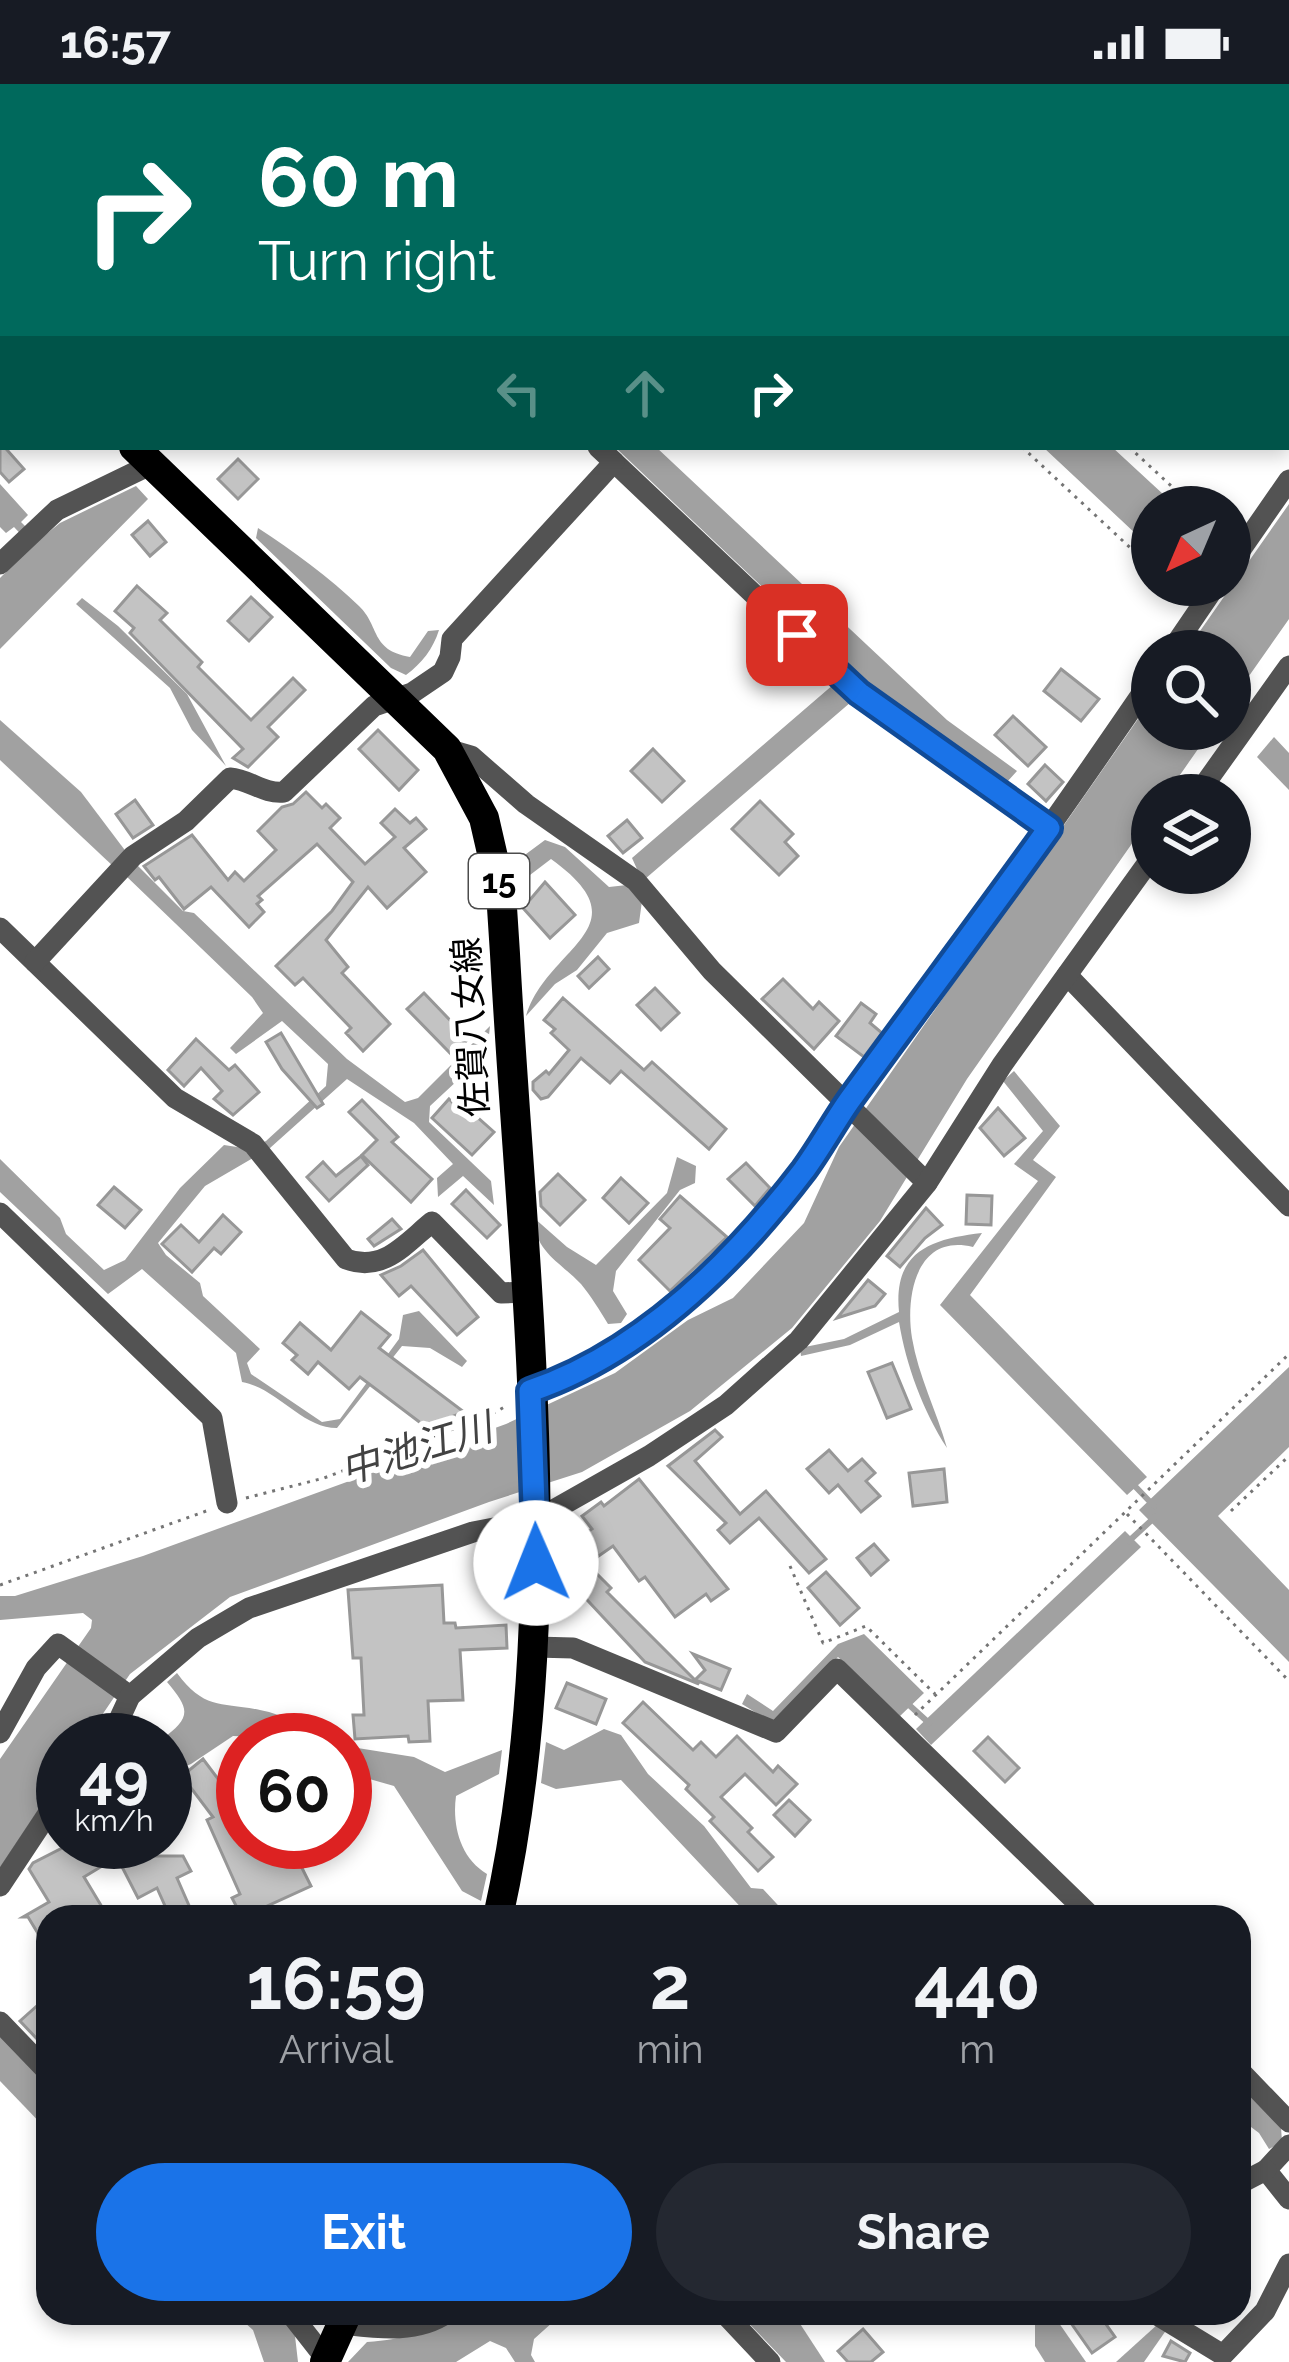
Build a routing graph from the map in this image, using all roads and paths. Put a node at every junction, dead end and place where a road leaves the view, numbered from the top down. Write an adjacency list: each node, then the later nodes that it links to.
1 (1025, 450): 8 (path)
2 (1133, 450): 6 (path)
3 (606, 454): 11 (street); 15 (street)
4 (153, 466): 9 (street); 11 (main road, 佐賀八女線 / 15)
5 (1289, 480): 7 (street)
6 (1172, 486)
7 (1251, 535)
8 (1131, 548)
9 (0, 564)
10 (1289, 667): 14 (street)
11 (398, 698): 13 (main road, 佐賀八女線 / 15); 18 (street)
12 (1131, 709): 15 (street)
13 (447, 749): 20 (street); 24 (main road, 佐賀八女線 / 15)
14 (1212, 774)
15 (1049, 828): 20 (street)
16 (1131, 886): 19 (street)
17 (0, 928): 18 (street)
18 (34, 962): 24 (street)
19 (1067, 975): 21 (street); 22 (street)
20 (848, 1103): 21 (street); 26 (street)
21 (924, 1181): 31 (street)
22 (1289, 1206)
23 (0, 1213): 28 (street)
24 (525, 1292): 26 (main road, 佐賀八女線 / 15)
25 (1289, 1354): 30 (path)
26 (530, 1397): 28 (path); 31 (main road, 15)
27 (1289, 1456): 29 (path)
28 (227, 1504): 33 (path)
29 (1231, 1511)
30 (1125, 1512): 35 (path); 36 (path)
31 (535, 1513): 34 (main road, 15); 37 (street)
32 (790, 1566): 36 (path)
33 (0, 1585)
34 (535, 1647): 43 (main road, 15); 44 (street)
35 (1289, 1681)
36 (936, 1695): 39 (path)
37 (130, 1696): 38 (street); 40 (street)
38 (122, 1713)
39 (914, 1717)
40 (0, 1733)
41 (36, 1832): 42 (street)
42 (0, 1886)
43 (502, 1905)
44 (1080, 1905)
45 (0, 2022): 46 (street)
46 (36, 2060)
47 (1251, 2084): 48 (street)
48 (1289, 2122)
49 (1289, 2145): 50 (street)
50 (1266, 2170): 51 (street); 52 (street)
51 (1251, 2178)
52 (1289, 2200)
53 (1289, 2264): 59 (street)
54 (299, 2325): 60 (street)
55 (342, 2325): 60 (main road)
56 (370, 2325): 57 (street)
57 (422, 2325)
58 (735, 2325): 61 (street)
59 (1174, 2325)
60 (326, 2361)
61 (770, 2362)

